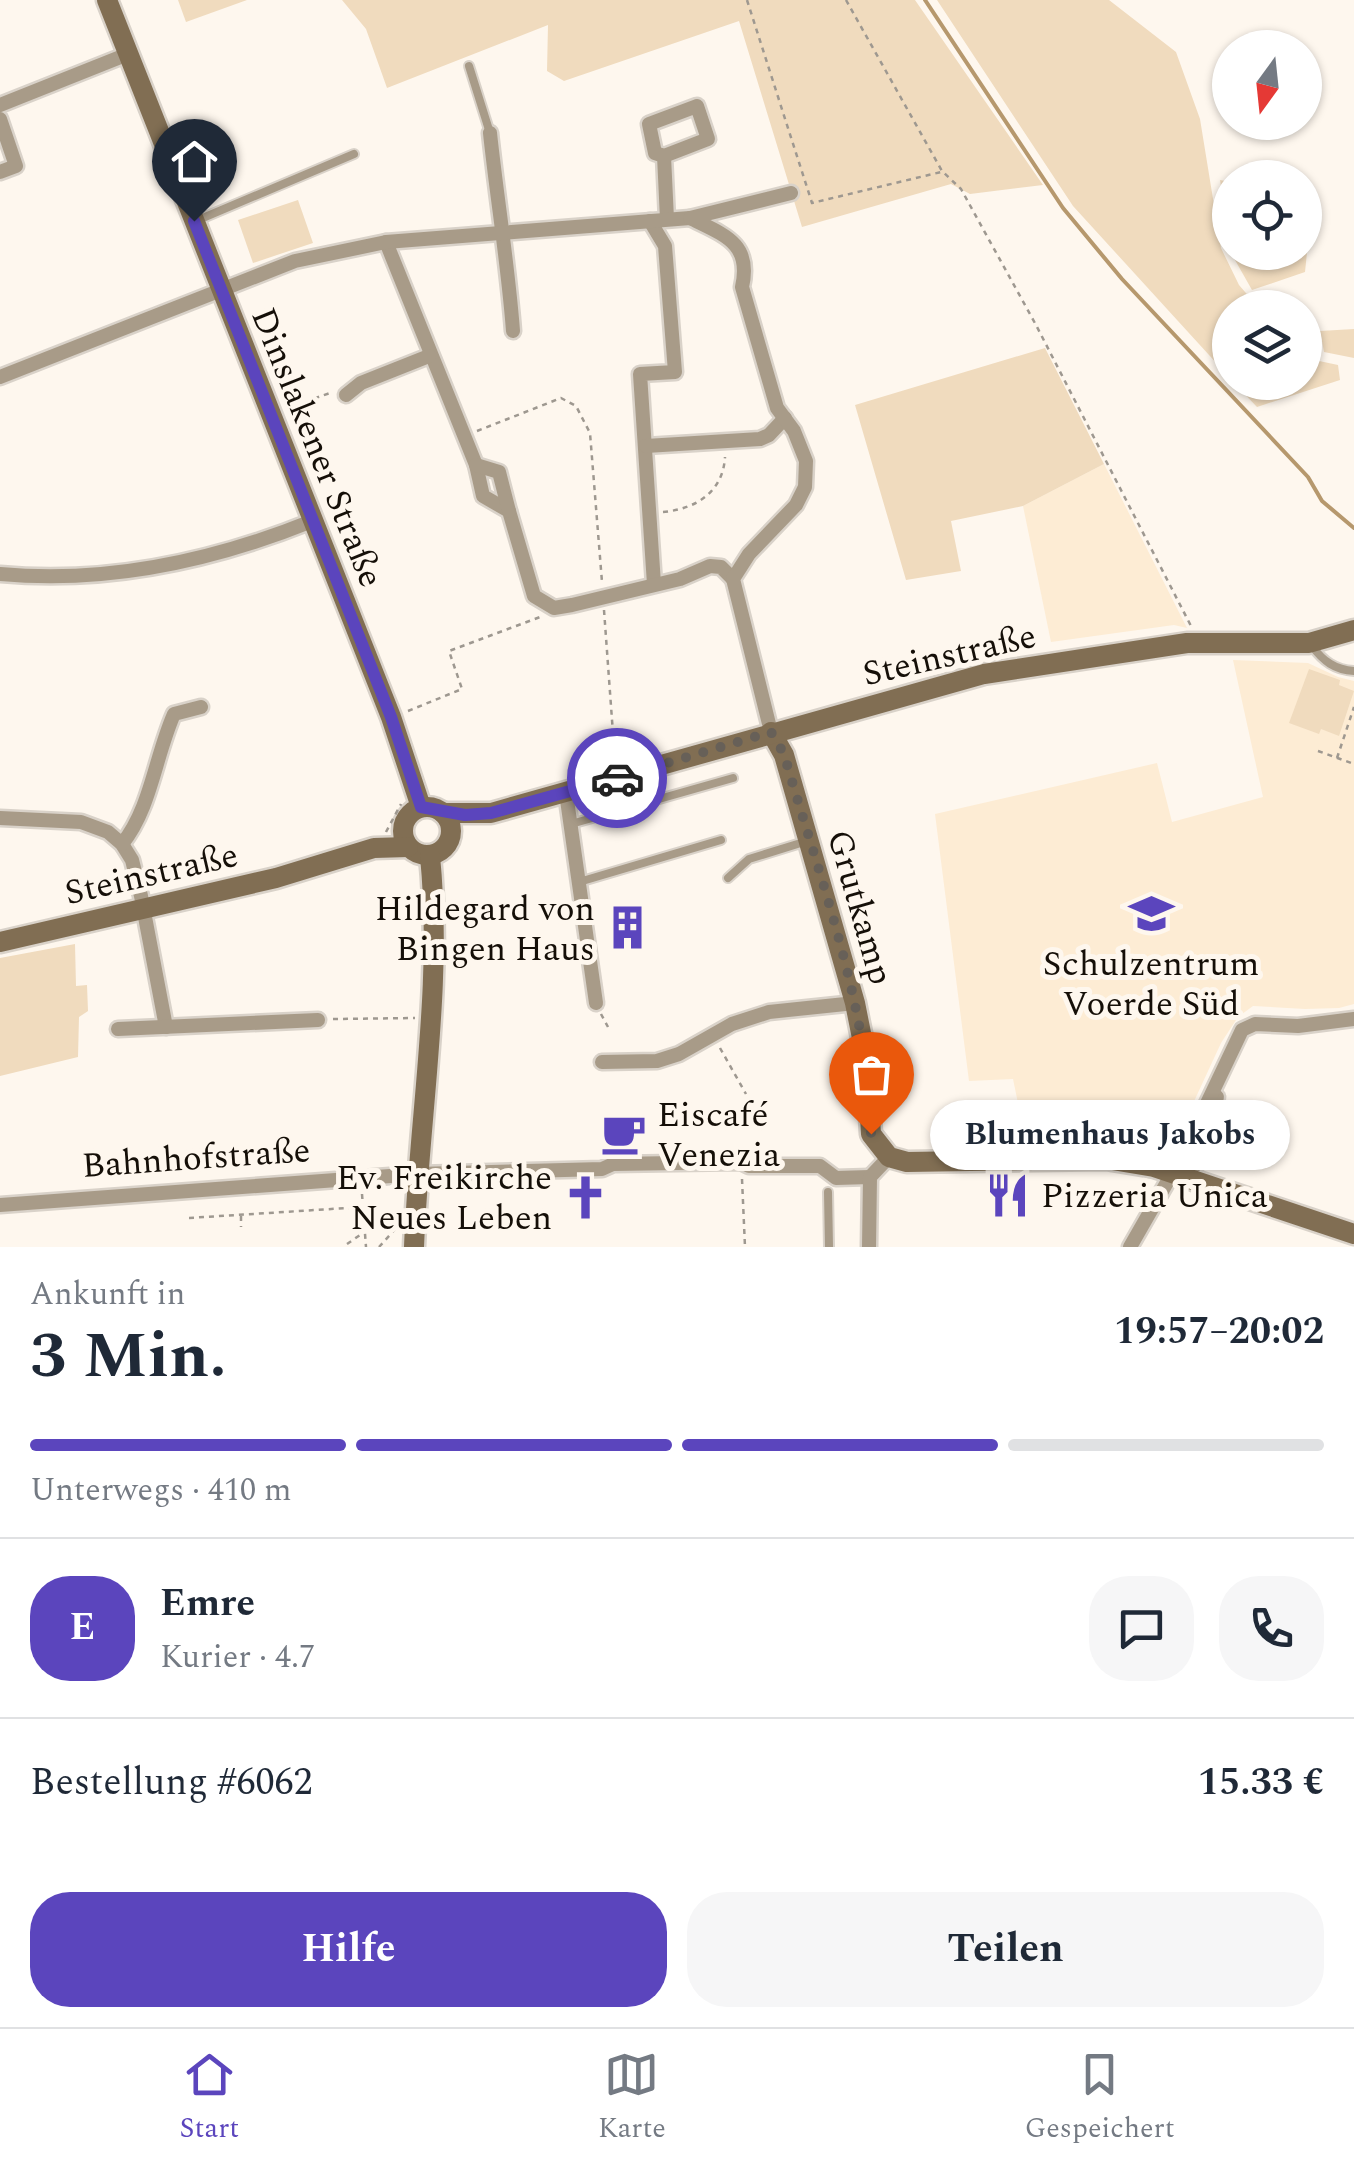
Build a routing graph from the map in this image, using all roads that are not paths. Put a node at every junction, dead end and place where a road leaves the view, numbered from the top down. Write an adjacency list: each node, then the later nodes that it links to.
1 (107, 0): 2 (street, Dinslakener Straße)
2 (128, 54): 4 (street); 13 (street, Dinslakener Straße)
3 (469, 66): 6 (lane)
4 (0, 105)
5 (0, 119): 9 (street)
6 (490, 132): 15 (street)
7 (354, 154): 13 (lane)
8 (664, 156): 12 (street)
9 (0, 172)
10 (791, 193): 11 (street)
11 (690, 218): 12 (street); 22 (street)
12 (667, 220): 14 (street)
13 (194, 221): 17 (street, Dinslakener Straße)
14 (650, 221): 15 (street); 23 (street)
15 (501, 233): 16 (street); 18 (street)
16 (386, 242): 17 (street); 19 (street)
17 (222, 290): 20 (street); 24 (street, Dinslakener Straße)
18 (513, 331)
19 (429, 356): 21 (street); 27 (street)
20 (0, 377)
21 (346, 395)
22 (785, 418): 23 (street); 26 (street)
23 (646, 446): 27 (street)
24 (312, 522): 25 (street); 35 (street, Dinslakener Straße)
25 (0, 574)
26 (733, 579): 27 (street); 32 (street)
27 (654, 584)
28 (1354, 630): 29 (street, Steinstraße)
29 (1309, 643): 30 (lane); 32 (street, Steinstraße)
30 (1354, 671)
31 (200, 707): 43 (street)
32 (771, 732): 34 (street, Steinstraße); 42 (street, Grutkamp)
33 (733, 778): 39 (lane)
34 (566, 793): 37 (street, Steinstraße); 39 (street)
35 (414, 802): 36 (street, Steinstraße); 44 (street, Steinstraße)
36 (444, 813): 37 (street, Steinstraße); 40 (street)
37 (491, 813): 40 (street, Steinstraße)
38 (0, 818): 43 (street)
39 (571, 824): 47 (street)
40 (451, 835): 45 (street, Steinstraße)
41 (722, 840): 47 (lane)
42 (808, 840): 46 (lane); 51 (street, Grutkamp)
43 (122, 844): 48 (street)
44 (390, 845): 45 (street); 48 (street, Steinstraße)
45 (430, 856): 58 (street)
46 (728, 878)
47 (579, 882): 50 (street)
48 (144, 910): 49 (street, Steinstraße); 54 (street)
49 (0, 942)
50 (596, 1003)
51 (855, 1004): 56 (street); 57 (street, Grutkamp)
52 (318, 1020): 54 (street)
53 (1354, 1020): 59 (street)
54 (166, 1027): 55 (street)
55 (118, 1029)
56 (602, 1062)
57 (889, 1156): 59 (street); 60 (street)
58 (417, 1174): 60 (street, Bahnhofstraße); 62 (street, Bahnhofstraße); 64 (street)
59 (1173, 1176): 63 (street); 67 (street)
60 (870, 1177): 66 (street)
61 (828, 1192): 65 (lane)
62 (0, 1205)
63 (1354, 1234)
64 (414, 1247)
65 (829, 1247)
66 (869, 1247)
67 (1130, 1247)

